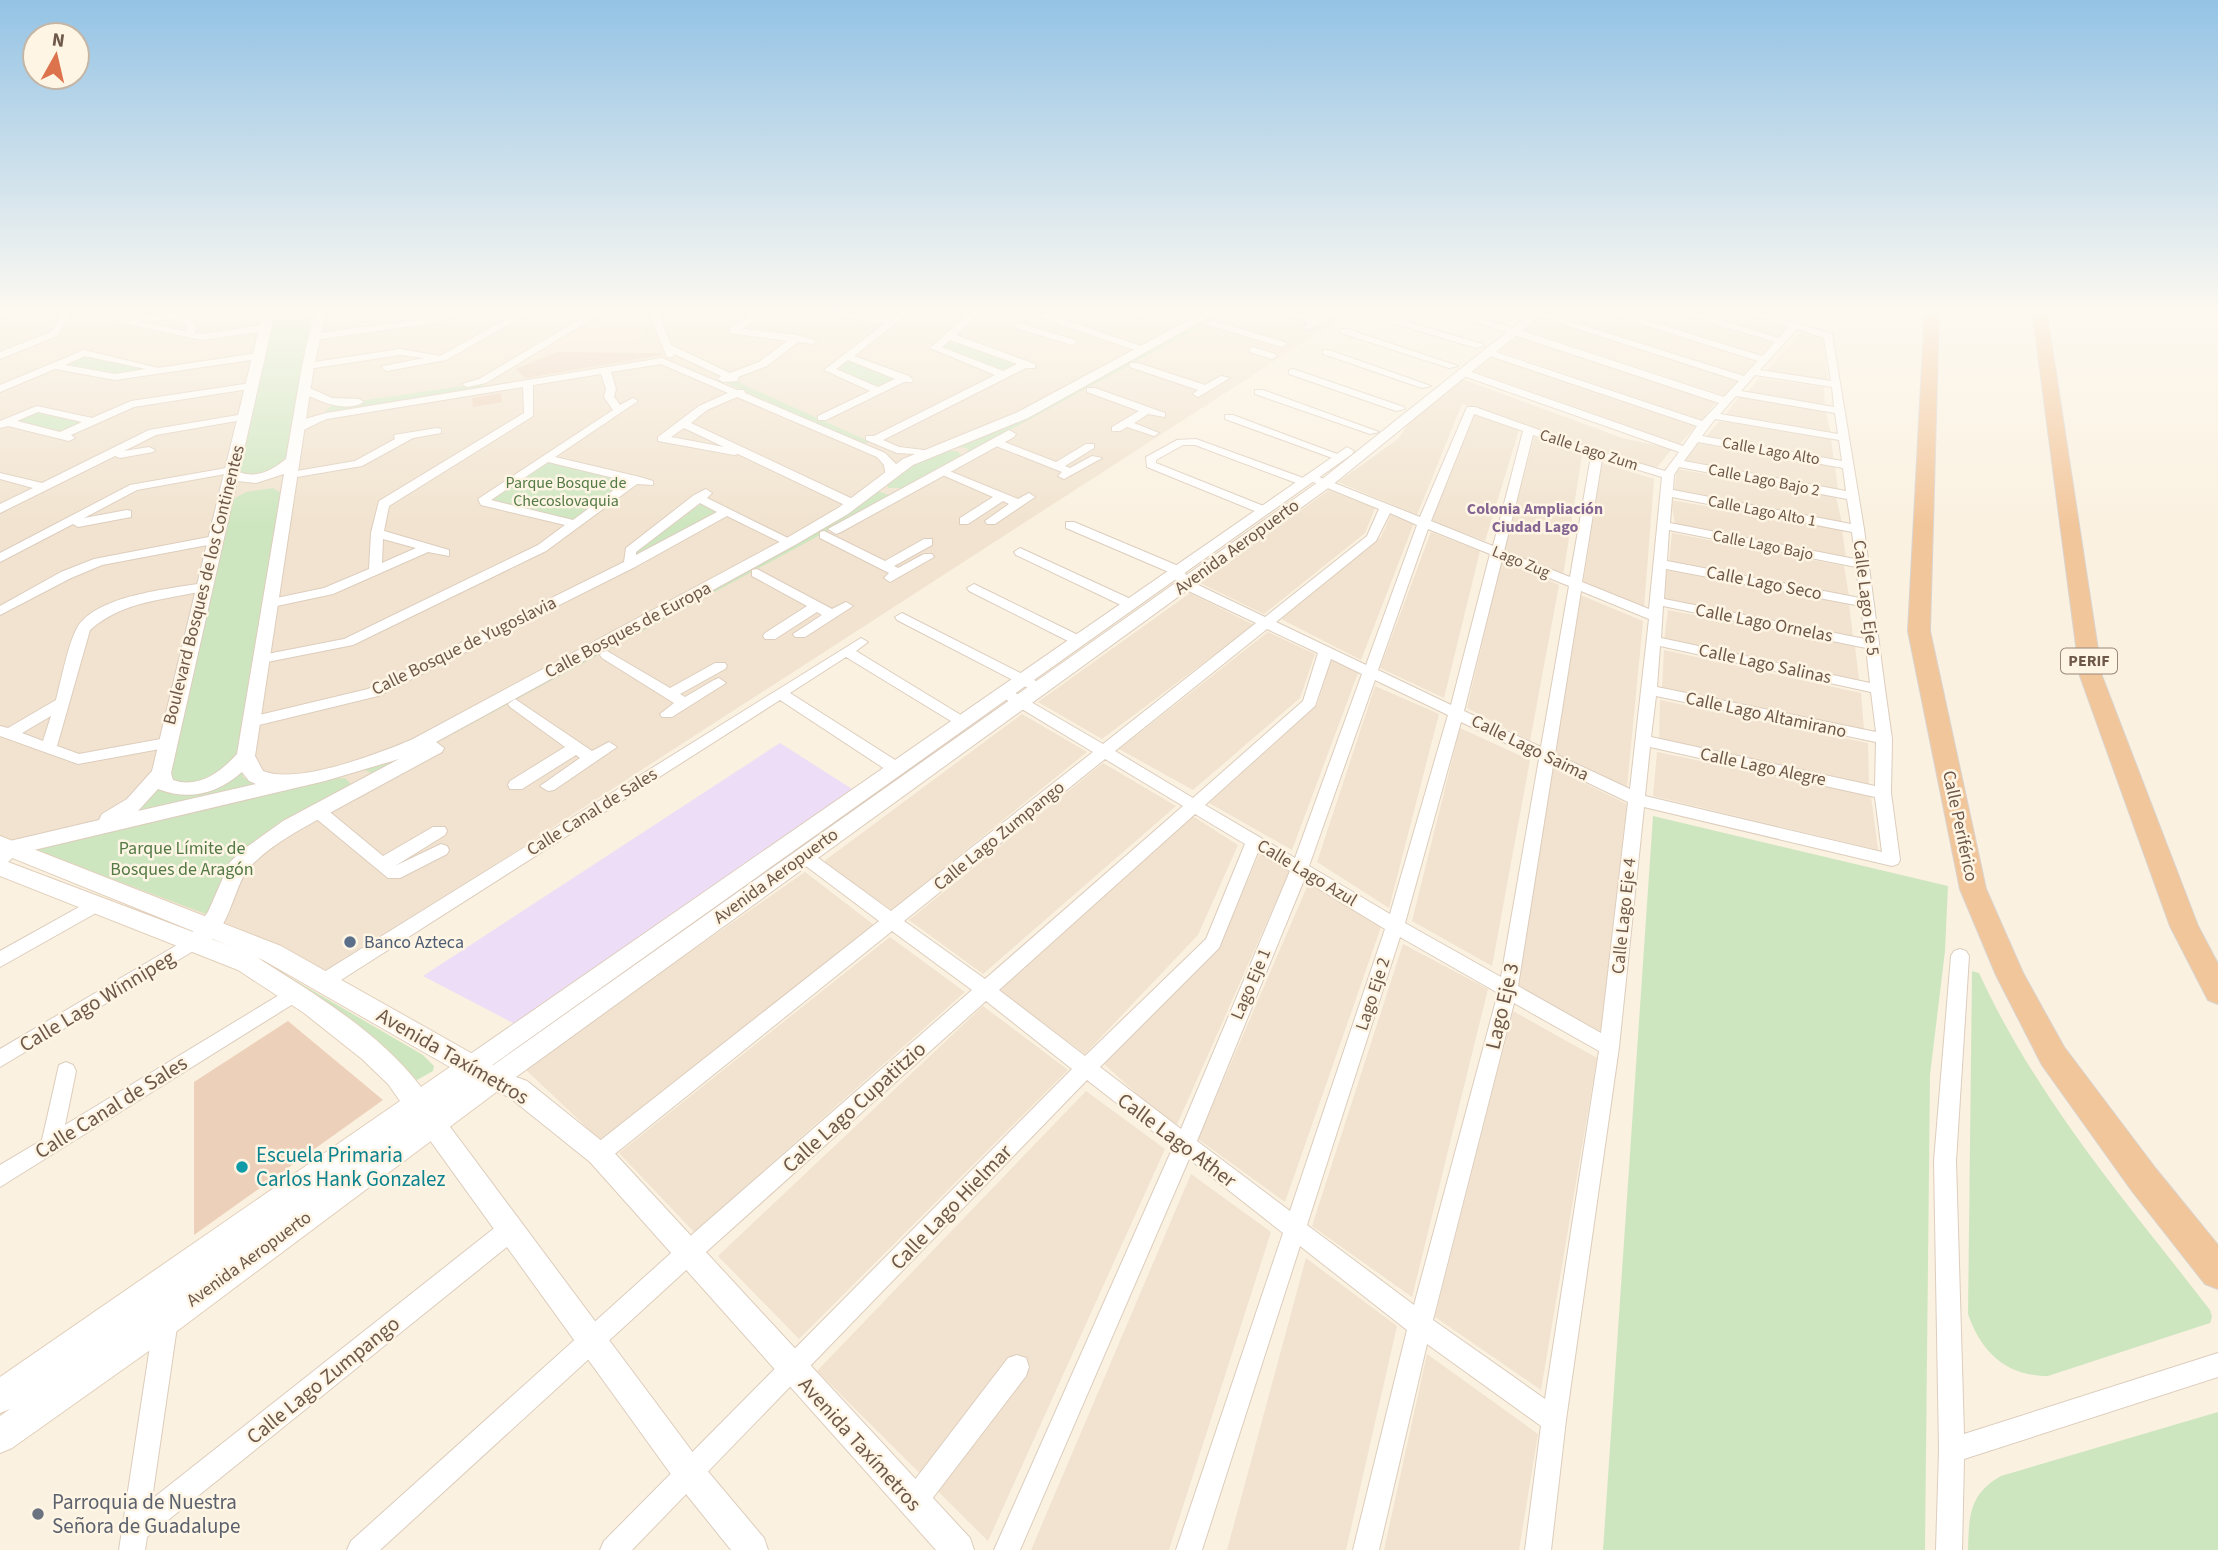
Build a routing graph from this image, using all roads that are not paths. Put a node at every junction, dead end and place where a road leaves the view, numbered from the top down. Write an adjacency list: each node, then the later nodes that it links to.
1 (20, 380): 38 (street)
2 (252, 380): 35 (street, Boulevard Bosques de los Continentes)
3 (306, 380): 39 (street)
4 (481, 380): 46 (street)
5 (487, 380): 37 (street)
6 (544, 380): 32 (street)
7 (608, 380): 40 (street)
8 (711, 380): 31 (street)
9 (720, 380): 31 (street)
10 (737, 380): 55 (street)
11 (853, 380): 43 (street)
12 (907, 380): 43 (street)
13 (991, 380): 69 (street)
14 (1087, 380): 73 (street, Calle Bosques de Europa)
15 (1108, 380): 41 (street, Calle Bosques de Europa)
16 (1171, 380): 42 (street)
17 (1209, 380): 42 (street)
18 (1213, 380): 42 (street)
19 (1232, 380): 33 (street)
20 (1313, 380): 51 (street)
21 (1409, 380): 36 (street)
22 (1436, 380): 36 (street, Avenida Aeropuerto)
23 (1442, 380): 51 (street, Avenida Aeropuerto)
24 (1489, 380): 72 (street)
25 (1546, 380): 72 (street)
26 (1742, 380): 30 (street)
27 (1836, 380): 34 (street, Calle Lago Eje 5)
28 (1929, 380): 215 (highway, Calle Periférico)
29 (2049, 380): 200 (highway, PERIF)
30 (1745, 381): 34 (street); 50 (street); 72 (street)
31 (715, 382): 44 (street)
32 (527, 383): 37 (street); 104 (street)
33 (1237, 383)
34 (1837, 385): 50 (street, Calle Lago Eje 5)
35 (251, 386): 54 (street, Boulevard Bosques de los Continentes); 56 (street)
36 (1426, 386): 51 (street, Avenida Aeropuerto)
37 (505, 387): 52 (street)
38 (0, 389)
39 (305, 389): 46 (street); 60 (street)
40 (611, 389): 48 (street); 48 (street)
41 (1091, 390): 49 (street); 70 (street, Calle Bosques de Europa)
42 (1194, 390)
43 (878, 391): 55 (street)
44 (740, 392): 58 (street); 85 (street)
45 (1259, 392): 64 (street)
46 (336, 402): 52 (street)
47 (1471, 409): 61 (street, Calle Lago Zum); 98 (street, Lago Eje 1)
48 (618, 410): 78 (street)
49 (1147, 410): 59 (street); 59 (street)
50 (1841, 411): 67 (street, Calle Lago Eje 5)
51 (1398, 415): 64 (street, Avenida Aeropuerto); 86 (street, Avenida Aeropuerto)
52 (326, 416): 60 (street)
53 (1229, 417): 77 (street)
54 (244, 418): 63 (street); 82 (street, Boulevard Bosques de los Continentes)
55 (822, 418): 69 (street)
56 (92, 421): 57 (street); 66 (street)
57 (4, 423): 66 (street)
58 (683, 423): 71 (street); 71 (street)
59 (1140, 428): 65 (street)
60 (298, 430): 83 (street)
61 (1529, 430): 74 (street, Calle Lago Zum); 112 (street, Lago Eje 2)
62 (437, 431): 83 (street)
63 (153, 432): 76 (street); 76 (street)
64 (1374, 432): 77 (street, Avenida Aeropuerto)
65 (1154, 433)
66 (61, 436): 68 (street)
67 (1845, 438): 72 (street); 80 (street, Calle Lago Eje 5)
68 (74, 439)
69 (874, 440): 73 (street)
70 (995, 442): 75 (street); 79 (street, Calle Bosques de Europa)
71 (743, 451): 93 (street)
72 (1687, 451): 74 (street, Calle Lago Zum); 80 (street, Calle Lago Alto); 90 (street, Calle Lago Bajo 2); 102 (street, Calle Lago Eje 4); 103 (street, Calle Lago Alto 1)
73 (931, 452): 79 (street); 85 (street, Calle Bosques de Europa)
74 (1597, 454): 124 (street, Lago Eje 3)
75 (1094, 455)
76 (103, 457): 87 (street)
77 (1339, 457): 86 (street, Avenida Aeropuerto)
78 (545, 458): 99 (street); 99 (street)
79 (960, 461): 81 (street, Calle Bosques de Europa)
80 (1848, 465): 90 (street, Calle Lago Eje 5)
81 (942, 471): 89 (street, Calle Bosques de Europa); 91 (street)
82 (232, 472): 83 (street); 88 (street); 92 (street, Boulevard Bosques de los Continentes)
83 (291, 475): 92 (street); 127 (street)
84 (0, 476): 87 (street)
85 (887, 477): 89 (street); 93 (street, Calle Bosques de Europa)
86 (1313, 481): 94 (street, Lago Zug); 96 (street, Avenida Aeropuerto); 96 (street, Lago Zug); 123 (street, Avenida Aeropuerto)
87 (43, 487): 95 (street)
88 (134, 487): 101 (street); 101 (street)
89 (909, 490): 105 (street, Calle Bosques de Europa)
90 (1853, 496): 103 (street, Calle Lago Eje 5)
91 (1002, 497): 91 (street)
92 (223, 502): 106 (street, Boulevard Bosques de los Continentes)
93 (853, 504): 107 (street, Calle Bosques de Europa)
94 (1386, 508): 98 (street, Lago Zug); 136 (street, Calle Lago Zumpango)
95 (0, 509)
96 (1262, 510): 123 (street, Avenida Aeropuerto)
97 (726, 512): 107 (street, Calle Bosque de Yugoslavia); 116 (street, Calle Bosque de Yugoslavia); 116 (street, Calle Bosque de Yugoslavia)
98 (1424, 523): 112 (street, Lago Zug); 147 (street, Lago Eje 1)
99 (576, 524): 145 (street)
100 (1070, 525): 123 (street, Calle Lago Saima)
101 (61, 526): 115 (street)
102 (1665, 527): 118 (street, Calle Lago Eje 4); 119 (street, Calle Lago Bajo)
103 (1858, 529): 119 (street, Calle Lago Eje 5)
104 (377, 533): 109 (street); 120 (street)
105 (824, 535): 121 (street, Calle Bosques de Europa); 122 (street)
106 (214, 540): 125 (street, Boulevard Bosques de los Continentes); 133 (street)
107 (790, 542): 175 (street, Calle Bosques de Europa)
108 (928, 542): 110 (street)
109 (428, 548): 113 (street); 120 (street)
110 (915, 551): 114 (street); 122 (street)
111 (1020, 552): 129 (street)
112 (1497, 552): 124 (street, Lago Zug); 158 (street, Lago Eje 2)
113 (445, 553)
114 (928, 557): 117 (street); 122 (street)
115 (0, 558)
116 (630, 564): 160 (street, Calle Bosque de Yugoslavia)
117 (944, 564)
118 (1661, 564): 128 (street, Calle Lago Seco); 132 (street, Calle Lago Eje 4)
119 (1862, 564): 128 (street, Calle Lago Eje 5)
120 (375, 571): 127 (street)
121 (757, 573): 130 (street); 144 (street, Calle Bosques de Europa)
122 (891, 573)
123 (1180, 577): 129 (street, Avenida Aeropuerto); 136 (street, Calle Lago Saima); 149 (street, Avenida Aeropuerto)
124 (1575, 584): 132 (street, Lago Zug); 171 (street, Lago Eje 3)
125 (203, 587): 137 (street); 165 (street, Boulevard Bosques de los Continentes)
126 (974, 588): 140 (street)
127 (272, 603): 145 (street)
128 (1867, 603): 142 (street, Calle Lago Eje 5)
129 (1130, 604): 140 (street, Avenida Aeropuerto)
130 (816, 606): 134 (street); 138 (street)
131 (846, 606): 134 (street)
132 (1655, 609): 141 (street, Calle Lago Eje 4); 142 (street, Calle Lago Ornelas)
133 (0, 611)
134 (831, 614): 138 (street)
135 (902, 617): 149 (street)
136 (1265, 622): 143 (street, Calle Lago Saima); 169 (street, Calle Lago Zumpango)
137 (80, 625): 155 (street)
138 (785, 627): 139 (street)
139 (770, 636)
140 (1077, 640): 149 (street, Avenida Aeropuerto)
141 (1652, 640): 150 (street, Calle Lago Salinas); 151 (street, Calle Lago Eje 4)
142 (1872, 645): 150 (street, Calle Lago Eje 5)
143 (1326, 650): 147 (street, Calle Lago Saima); 182 (street, Calle Lago Cupatitzio)
144 (607, 655): 153 (street); 157 (street, Calle Bosques de Europa)
145 (262, 659): 160 (street)
146 (720, 666): 148 (street)
147 (1370, 672): 158 (street, Calle Lago Saima); 190 (street, Lago Eje 1)
148 (705, 675): 153 (street); 156 (street)
149 (1032, 684): 154 (street, Avenida Aeropuerto)
150 (1878, 689): 163 (street, Calle Lago Eje 5)
151 (1649, 690): 163 (street, Calle Lago Altamirano); 164 (street, Calle Lago Eje 4)
152 (780, 693): 161 (street, Calle Canal de Sales); 173 (street); 197 (street, Calle Canal de Sales)
153 (669, 694): 156 (street)
154 (1014, 698): 161 (street, Avenida Aeropuerto); 169 (street, Calle Lago Azul); 188 (street, Avenida Aeropuerto)
155 (62, 703): 162 (street); 167 (street)
156 (684, 703): 159 (street)
157 (515, 704): 168 (street); 180 (street, Calle Bosques de Europa)
158 (1456, 712): 171 (street, Calle Lago Saima); 193 (street, Lago Eje 2)
159 (667, 714)
160 (251, 722): 170 (street)
161 (964, 723): 173 (street, Avenida Aeropuerto)
162 (5, 732): 167 (street)
163 (1884, 739): 179 (street, Calle Lago Eje 5)
164 (1643, 740): 179 (street, Calle Lago Alegre); 181 (street, Calle Lago Eje 4)
165 (166, 743): 167 (street); 174 (street, Boulevard Bosques de los Continentes)
166 (610, 747): 172 (street)
167 (49, 748)
168 (575, 748): 172 (street); 176 (street)
169 (1104, 752): 182 (street, Calle Lago Azul); 192 (street, Calle Lago Zumpango)
170 (246, 756): 174 (street); 177 (street)
171 (1548, 757): 181 (street, Calle Lago Saima); 199 (street, Lago Eje 3)
172 (591, 758): 176 (street)
173 (897, 769): 206 (street, Avenida Aeropuerto)
174 (161, 774): 184 (street)
175 (325, 774): 177 (street, Calle Bosques de Europa); 180 (street)
176 (531, 776): 178 (street)
177 (298, 780): 184 (street, Calle Bosques de Europa)
178 (516, 785)
179 (1883, 793): 189 (street, Calle Lago Eje 5)
180 (345, 799): 183 (street, Calle Bosques de Europa)
181 (1636, 799): 189 (street, Calle Lago Saima); 202 (street, Calle Lago Eje 4)
182 (1193, 806): 185 (street, Calle Lago Azul); 198 (street, Calle Lago Cupatitzio)
183 (319, 812): 186 (street); 194 (street, Calle Bosques de Europa)
184 (91, 829): 187 (street, Calle Bosques de Europa)
185 (1254, 841): 190 (street, Calle Lago Azul); 204 (street, Calle Lago Hielmar)
186 (441, 845)
187 (2, 854): 191 (main road, Avenida Taxímetros); 194 (main road, Avenida Taxímetros)
188 (804, 856): 192 (street, Calle Lago Ather); 206 (street, Avenida Aeropuerto)
189 (1892, 860)
190 (1300, 867): 193 (street, Calle Lago Azul); 209 (street, Lago Eje 1)
191 (97, 904): 194 (main road, Avenida Taxímetros); 196 (street)
192 (892, 922): 198 (street, Calle Lago Ather); 210 (street, Calle Lago Zumpango)
193 (1395, 926): 199 (street, Calle Lago Azul); 212 (street, Lago Eje 2)
194 (202, 934): 197 (main road, Avenida Taxímetros); 201 (main road, Avenida Taxímetros); 203 (street, Calle Lago Winnipeg)
195 (1960, 956): 225 (street)
196 (0, 960)
197 (323, 982): 206 (main road, Avenida Taxímetros)
198 (985, 990): 204 (street, Calle Lago Ather); 214 (street, Calle Lago Cupatitzio)
199 (1508, 991): 202 (street, Calle Lago Azul); 217 (street, Lago Eje 3)
200 (2218, 992)
201 (294, 994): 207 (main road, Avenida Taxímetros); 208 (street, Calle Canal de Sales)
202 (1609, 1047): 223 (street, Calle Lago Eje 4)
203 (0, 1059)
204 (1085, 1069): 209 (street, Calle Lago Ather); 221 (street, Calle Lago Hielmar)
205 (66, 1071): 208 (street)
206 (483, 1073): 207 (main road, Avenida Aeropuerto); 210 (street, Avenida Taxímetros)
207 (425, 1113): 213 (street, Avenida Taxímetros); 216 (main road, Avenida Aeropuerto); 222 (main road, Avenida Aeropuerto)
208 (51, 1145): 211 (street, Calle Canal de Sales)
209 (1184, 1146): 212 (street, Calle Lago Ather); 233 (street, Lago Eje 1)
210 (599, 1154): 214 (street, Avenida Taxímetros)
211 (0, 1177)
212 (1295, 1229): 217 (street, Calle Lago Ather); 234 (street, Lago Eje 2)
213 (510, 1230): 218 (street, Avenida Taxímetros); 228 (street, Calle Lago Zumpango)
214 (688, 1254): 218 (street, Calle Lago Cupatitzio); 221 (street, Avenida Taxímetros)
215 (2218, 1272)
216 (166, 1320): 224 (main road, Avenida Aeropuerto); 228 (street)
217 (1420, 1325): 223 (street, Calle Lago Ather); 235 (street, Lago Eje 3)
218 (593, 1341): 226 (street, Avenida Taxímetros); 229 (street, Calle Lago Cupatitzio)
219 (2218, 1364): 225 (street)
220 (1017, 1367): 227 (street)
221 (792, 1369): 226 (street, Calle Lago Hielmar); 227 (street, Avenida Taxímetros)
222 (0, 1397)
223 (1554, 1420): 236 (street, Calle Lago Eje 4)
224 (0, 1436)
225 (1951, 1450): 237 (street)
226 (689, 1473): 230 (street, Calle Lago Hielmar); 231 (street, Avenida Taxímetros)
227 (913, 1503): 232 (street, Avenida Taxímetros)
228 (134, 1539)
229 (360, 1550)
230 (613, 1550)
231 (752, 1550)
232 (958, 1550)
233 (1007, 1550)
234 (1189, 1550)
235 (1366, 1550)
236 (1538, 1550)
237 (1950, 1550)

